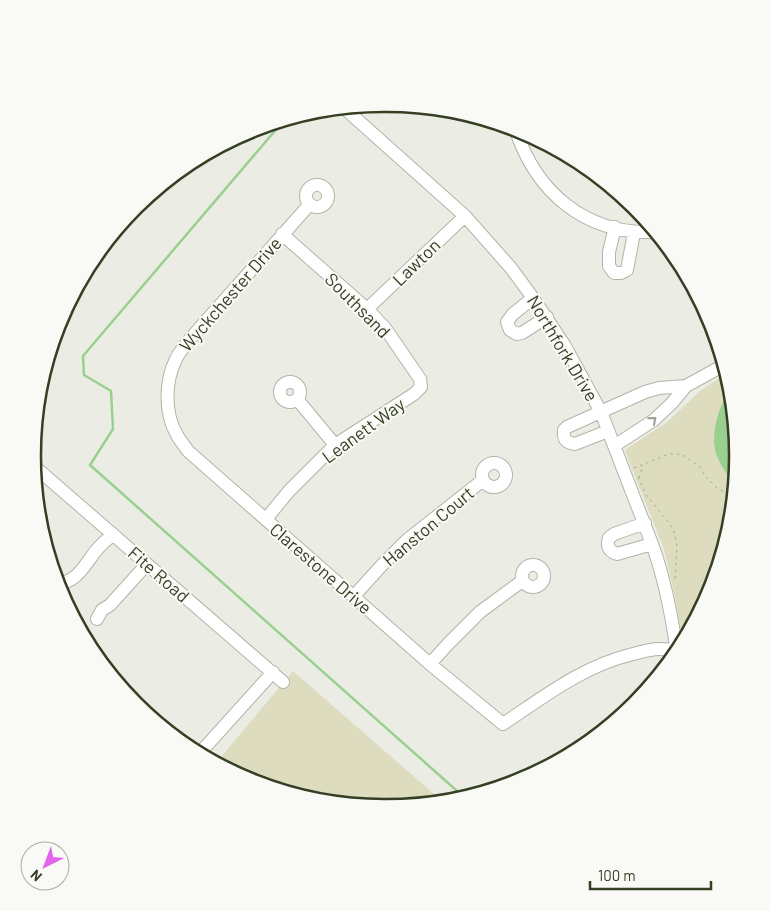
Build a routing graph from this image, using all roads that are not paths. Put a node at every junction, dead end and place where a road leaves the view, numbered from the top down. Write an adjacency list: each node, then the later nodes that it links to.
1 (350, 114): 4 (street, Northfork Drive)
2 (519, 139): 5 (street)
3 (310, 204): 8 (street, Wyckchester Drive)
4 (465, 216): 9 (street, Northfork Drive); 10 (street, Lawton)
5 (615, 227): 7 (street); 7 (street)
6 (646, 232): 7 (street)
7 (634, 233)
8 (282, 234): 10 (street, Southsand); 15 (street, Wyckchester Drive)
9 (533, 298): 11 (street, Northfork Drive); 11 (street)
10 (367, 309): 13 (street, Southsand)
11 (547, 317): 17 (street, Northfork Drive)
12 (717, 369): 14 (street)
13 (421, 386): 19 (street, Leanett Way)
14 (686, 386): 17 (street); 20 (street, one-way to 14)
15 (167, 393): 23 (street, Clarestone Drive)
16 (298, 399): 19 (street)
17 (601, 412): 18 (street, Northfork Drive); 18 (street)
18 (608, 431): 20 (street, Northfork Drive)
19 (335, 445): 23 (street, Leanett Way)
20 (614, 446): 24 (street, Northfork Drive)
21 (42, 473): 25 (street, Fite Road)
22 (483, 480): 30 (street, Hanston Court)
23 (266, 519): 30 (street, Clarestone Drive)
24 (645, 523): 26 (street, Northfork Drive); 26 (street)
25 (112, 534): 27 (street, Fite Road); 29 (street)
26 (652, 544): 32 (street, Northfork Drive)
27 (147, 564): 31 (street); 35 (street, Fite Road)
28 (522, 581): 34 (street)
29 (66, 583)
30 (354, 596): 34 (street, Clarestone Drive)
31 (97, 618)
32 (675, 640)
33 (668, 650): 34 (street, Clarestone Drive)
34 (430, 664)
35 (273, 672): 36 (street, Fite Road); 37 (street)
36 (284, 682)
37 (205, 748)

